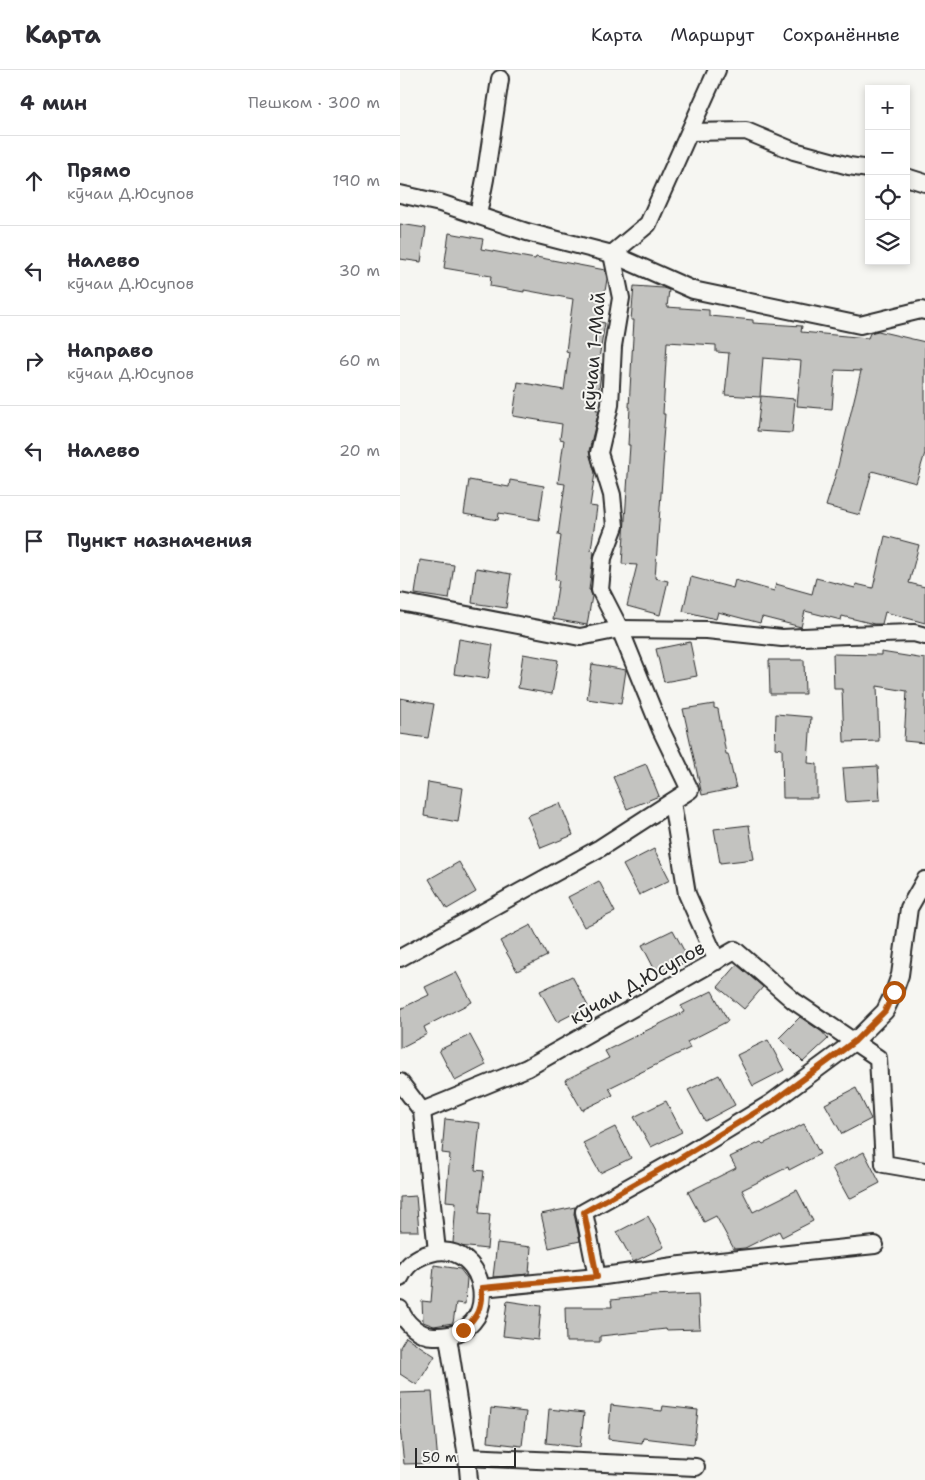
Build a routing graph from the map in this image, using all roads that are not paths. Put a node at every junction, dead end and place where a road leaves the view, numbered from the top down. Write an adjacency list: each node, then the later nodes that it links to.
1 (717, 70): 3 (street)
2 (500, 79): 8 (street)
3 (690, 132): 4 (street); 9 (street)
4 (865, 168)
5 (910, 179): 6 (street)
6 (925, 183)
7 (400, 194): 8 (street)
8 (478, 215): 9 (street)
9 (612, 254): 10 (street); 12 (street, кӯчаи 1-Май)
10 (925, 311)
11 (400, 602): 12 (street)
12 (620, 629): 13 (street); 14 (street, кӯчаи 1-Май)
13 (925, 636)
14 (672, 802): 16 (street); 17 (street)
15 (925, 880): 18 (street)
16 (400, 958)
17 (717, 961): 18 (street, кӯчаи Д.Юсупов); 20 (street, кӯчаи Д.Юсупов)
18 (855, 1041): 21 (street); 24 (street)
19 (400, 1082): 20 (street)
20 (422, 1111): 23 (street)
21 (925, 1171)
22 (874, 1245): 24 (street)
23 (437, 1251): 25 (street); 26 (street)
24 (597, 1277): 26 (street)
25 (400, 1278)
26 (482, 1288): 28 (street)
27 (400, 1309): 28 (street)
28 (448, 1336): 29 (street)
29 (467, 1457): 30 (street); 31 (street)
30 (696, 1467)
31 (469, 1480)

